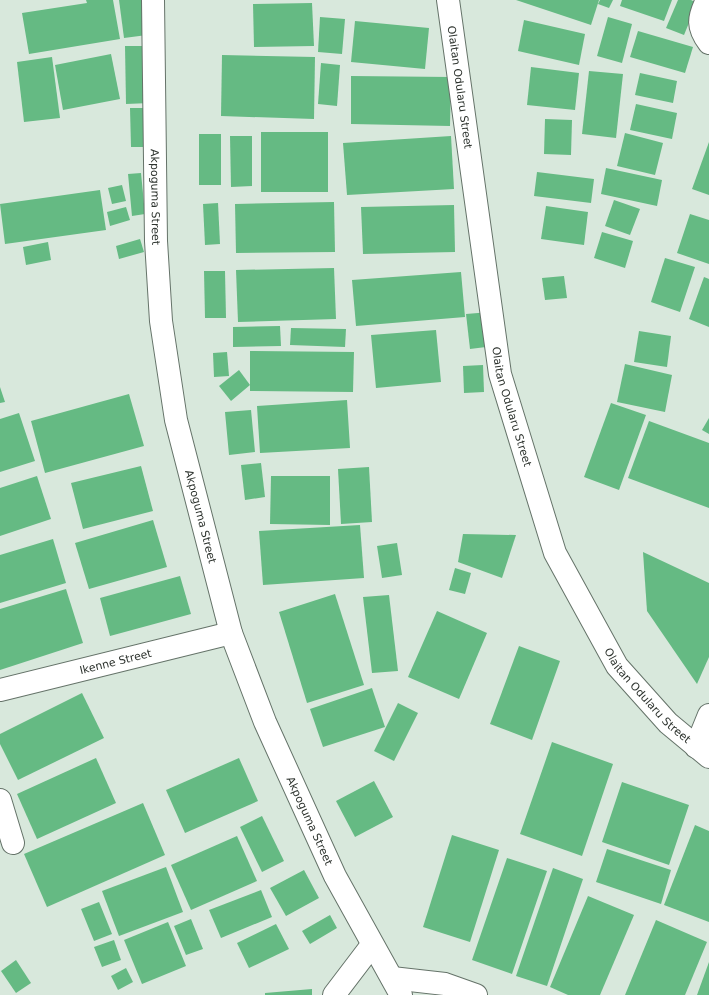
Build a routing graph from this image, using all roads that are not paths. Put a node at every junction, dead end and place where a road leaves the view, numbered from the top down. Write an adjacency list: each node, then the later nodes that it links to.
1 (153, 0): 5 (street, Akpoguma Street)
2 (448, 0): 8 (street, Olaitan Odularu Street)
3 (707, 0): 4 (street)
4 (705, 37)
5 (231, 633): 6 (street, Ikenne Street); 11 (street, Akpoguma Street)
6 (0, 690)
7 (709, 715): 8 (street)
8 (703, 752)
9 (0, 800): 10 (street)
10 (13, 843)
11 (372, 945): 12 (street, Akpoguma Street); 13 (street)
12 (397, 986): 14 (street)
13 (334, 995)
14 (476, 995)

